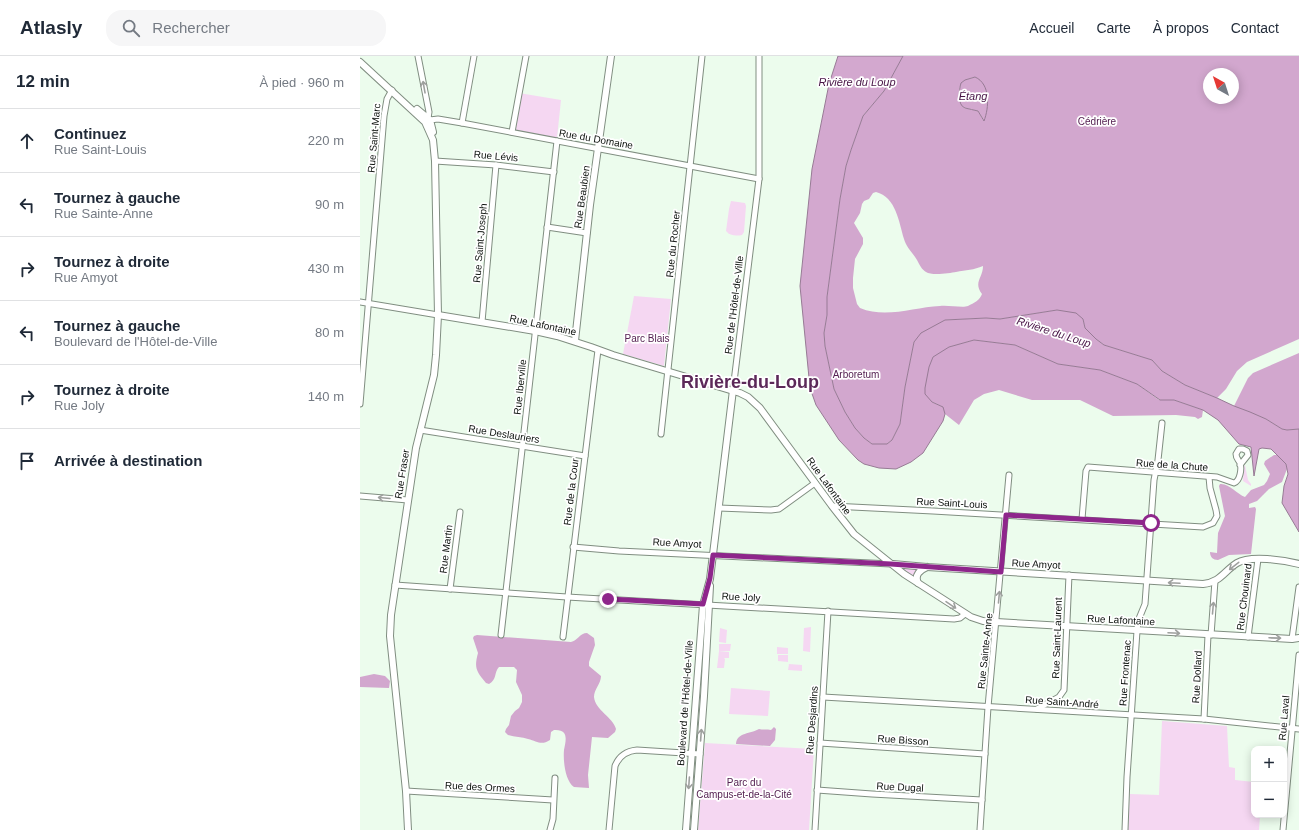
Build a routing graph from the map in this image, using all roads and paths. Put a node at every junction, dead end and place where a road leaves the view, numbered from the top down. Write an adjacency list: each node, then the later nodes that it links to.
1 (418, 56): 9 (street, Rue Fraser, one-way to 1)
2 (474, 56): 10 (street)
3 (526, 56): 11 (street)
4 (611, 56): 13 (main road, Rue Beaubien)
5 (702, 56): 16 (street, Rue du Rocher)
6 (759, 56): 18 (street, Rue de l'Hôtel-de-Ville)
7 (360, 62): 8 (main road)
8 (392, 90): 9 (main road); 22 (street, Rue Saint-Marc)
9 (428, 120): 10 (street, Rue du Domaine); 14 (main road, Rue Fraser)
10 (462, 123): 11 (street, Rue du Domaine)
11 (512, 132): 12 (street, Rue du Domaine)
12 (557, 141): 13 (street, Rue du Domaine); 17 (street, Rue Iberville)
13 (598, 149): 16 (street, Rue du Domaine); 20 (main road, Rue Beaubien)
14 (436, 161): 15 (street, Rue Lévis); 23 (main road, Rue Fraser)
15 (496, 165): 17 (street, Rue Lévis); 24 (street, Rue Saint-Joseph)
16 (690, 165): 18 (street, Rue du Domaine); 28 (street, Rue du Rocher)
17 (554, 172): 19 (street, Rue Iberville)
18 (759, 179): 29 (street, Rue de l'Hôtel-de-Ville)
19 (547, 227): 20 (street); 25 (street, Rue Iberville)
20 (587, 233): 26 (main road, Rue Beaubien)
21 (360, 302): 22 (street, Rue Lafontaine)
22 (368, 304): 23 (street, Rue Lafontaine); 30 (street, Rue Saint-Marc)
23 (438, 316): 24 (main road, Rue Lafontaine); 32 (main road, Rue Fraser)
24 (482, 322): 25 (main road, Rue Lafontaine)
25 (535, 331): 26 (main road, Rue Lafontaine); 34 (street, Rue Iberville)
26 (575, 341): 27 (main road, Rue Lafontaine)
27 (598, 350): 28 (main road, Rue Lafontaine); 35 (street, Rue de la Cour)
28 (668, 371): 29 (main road, Rue Lafontaine); 33 (street, Rue du Rocher)
29 (733, 390): 40 (main road, Rue Lafontaine); 44 (main road, Rue de l'Hôtel-de-Ville)
30 (360, 404)
31 (1162, 424): 37 (street, Rue Frontenac)
32 (420, 430): 34 (street, Rue Deslauriers); 42 (main road, Rue Fraser)
33 (661, 434)
34 (522, 446): 35 (street, Rue Deslauriers); 64 (street, Rue Iberville)
35 (584, 456): 49 (street, Rue de la Cour)
36 (1240, 465): 39 (street, Rue de la Chute)
37 (1156, 473): 39 (street, Rue de la Chute); 47 (street, Rue de la Chute); 48 (street, Rue Frontenac)
38 (1009, 475): 46 (street, Rue Sainte-Anne)
39 (1209, 477): 48 (street, Rue Saint-Louis)
40 (814, 482): 43 (main road, Rue Lafontaine); 44 (street)
41 (360, 496): 42 (street, one-way to 41)
42 (408, 500): 61 (main road, Rue Fraser)
43 (832, 506): 46 (street, Rue Saint-Louis); 52 (main road, Rue Lafontaine)
44 (719, 508): 50 (main road, Rue de l'Hôtel-de-Ville)
45 (460, 512): 63 (street, Rue Martin)
46 (1006, 515): 47 (street, Rue Saint-Louis); 55 (street, Rue Sainte-Anne)
47 (1082, 519): 48 (street, Rue Saint-Louis)
48 (1151, 523): 58 (street, Rue Frontenac)
49 (573, 547): 50 (street, Rue Amyot); 65 (street, Rue de la Cour)
50 (713, 555): 52 (street, Rue Amyot); 57 (main road, Boulevard de l'Hôtel-de-Ville)
51 (1258, 559): 53 (main road); 59 (main road, one-way to 59); 76 (street, Rue Chouinard)
52 (891, 564): 54 (main road, Rue Amyot); 60 (main road, Rue Lafontaine)
53 (1299, 564)
54 (927, 567): 55 (main road, Rue Amyot); 60 (main road)
55 (1001, 572): 56 (main road, Rue Amyot); 70 (street, Rue Sainte-Anne, one-way to 55)
56 (1069, 575): 58 (main road, Rue Amyot); 71 (street, Rue Saint-Laurent)
57 (710, 578): 66 (main road, Boulevard de l'Hôtel-de-Ville); 67 (main road, Boulevard de l'Hôtel-de-Ville)
58 (1147, 581): 59 (main road, Rue Amyot, one-way to 58); 72 (street, Rue Frontenac)
59 (1215, 581): 74 (street, Rue Dollard, one-way to 59)
60 (918, 583): 69 (main road, Rue Lafontaine, one-way to 69)
61 (395, 586): 63 (street, Rue Joly); 92 (main road, Rue Fraser)
62 (1299, 587): 77 (street)
63 (450, 588): 64 (street, Rue Joly)
64 (505, 592): 65 (street, Rue Joly); 73 (street, Rue Iberville)
65 (567, 597): 66 (street, Rue Joly); 75 (street, Rue de la Cour)
66 (703, 604): 67 (street, Rue Joly); 87 (main road, Boulevard de l'Hôtel-de-Ville)
67 (710, 605): 68 (street, Rue Joly); 88 (main road, Boulevard de l'Hôtel-de-Ville, one-way to 67)
68 (828, 611): 69 (street, Rue Joly); 79 (street, Rue Desjardins)
69 (965, 614): 70 (main road, Rue Lafontaine)
70 (996, 622): 71 (main road, Rue Lafontaine); 80 (street, Rue Sainte-Anne)
71 (1067, 627): 72 (main road, Rue Lafontaine); 81 (street, Rue Saint-Laurent)
72 (1137, 631): 74 (main road, Rue Lafontaine, one-way to 74); 82 (street, Rue Frontenac)
73 (501, 635)
74 (1209, 635): 76 (main road, Rue Lafontaine); 83 (street, Rue Dollard)
75 (563, 637)
76 (1248, 637): 77 (main road, Rue Lafontaine, one-way to 77)
77 (1297, 639)
78 (1299, 654): 84 (street, Rue Laval)
79 (823, 696): 80 (street, Rue Saint-André); 86 (street, Rue Desjardins)
80 (988, 707): 81 (street, Rue Saint-André); 89 (street, Rue Sainte-Anne)
81 (1036, 709): 82 (street, Rue Saint-André)
82 (1131, 715): 83 (street, Rue Saint-André); 102 (street, Rue Frontenac)
83 (1204, 719): 84 (street, Rue Saint-André)
84 (1292, 728): 85 (street, Rue Saint-André); 103 (street, Rue Laval)
85 (1299, 729)
86 (820, 743): 89 (street, Rue Bisson); 91 (street, Rue Desjardins)
87 (692, 754): 88 (street); 95 (street); 98 (main road, Boulevard de l'Hôtel-de-Ville, one-way to 98)
88 (700, 754): 99 (main road, Boulevard de l'Hôtel-de-Ville)
89 (985, 754): 94 (street, Rue Sainte-Anne)
90 (554, 778): 93 (street)
91 (817, 790): 94 (street, Rue Dugal); 100 (street, Rue Desjardins)
92 (406, 791): 93 (street, Rue des Ormes); 96 (main road, Rue Fraser)
93 (553, 800): 97 (street)
94 (982, 800): 101 (street, Rue Sainte-Anne)
95 (608, 829)
96 (408, 830)
97 (550, 830)
98 (686, 830)
99 (694, 830)
100 (815, 830)
101 (980, 830)
102 (1125, 830)
103 (1283, 830)

